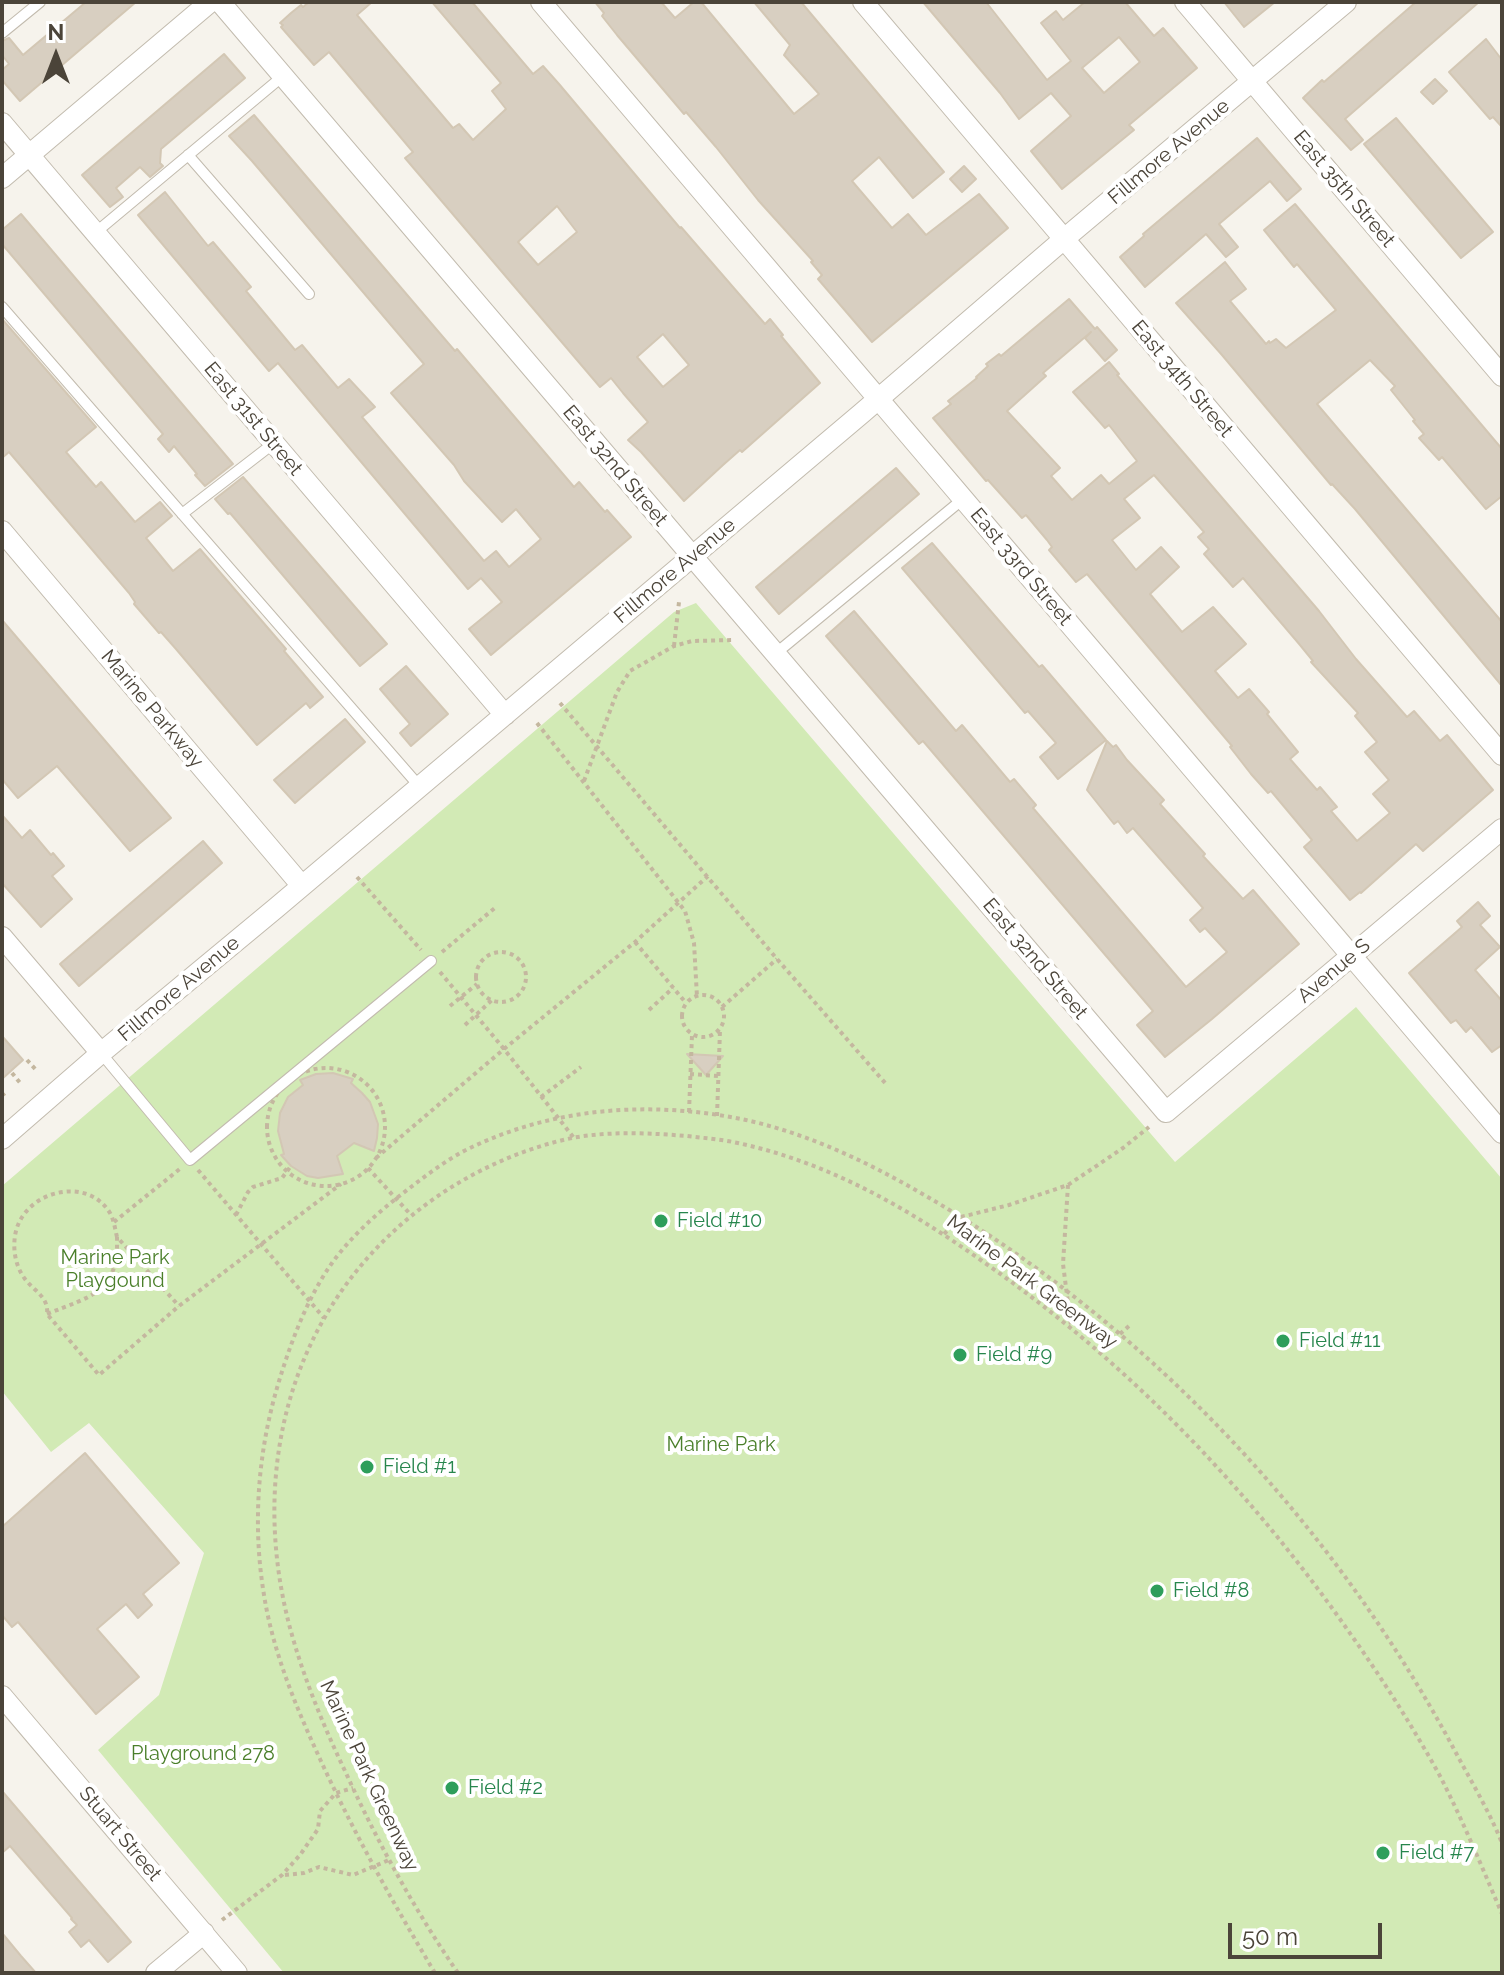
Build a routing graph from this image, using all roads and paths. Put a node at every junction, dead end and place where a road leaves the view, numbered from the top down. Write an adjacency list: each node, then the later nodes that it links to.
1 (40, 2): 8 (lane)
2 (210, 2): 12 (street)
3 (220, 2): 9 (street, East 32nd Street)
4 (541, 2): 20 (street, East 33rd Street)
5 (863, 2): 16 (street, East 34th Street)
6 (1185, 2): 10 (street, East 35th Street)
7 (1346, 2): 10 (street, Fillmore Avenue)
8 (2, 33)
9 (283, 76): 13 (lane); 25 (street, East 32nd Street)
10 (1253, 82): 16 (street, Fillmore Avenue); 19 (street, East 35th Street)
11 (2, 123): 12 (street, East 31st Street)
12 (29, 155): 14 (street); 15 (street, East 31st Street)
13 (188, 155): 15 (lane); 17 (lane)
14 (2, 178)
15 (95, 233): 21 (street, East 31st Street)
16 (1064, 239): 20 (street, Fillmore Avenue); 34 (street, East 34th Street)
17 (309, 294)
18 (2, 307): 23 (lane)
19 (1502, 376)
20 (879, 399): 22 (street, East 33rd Street); 25 (street, Fillmore Avenue)
21 (274, 443): 23 (lane); 31 (street, East 31st Street)
22 (963, 499): 29 (lane); 45 (street, East 33rd Street)
23 (182, 514): 36 (lane)
24 (2, 531): 40 (street, Marine Parkway)
25 (692, 557): 29 (street, East 32nd Street); 31 (street, Fillmore Avenue)
26 (679, 602): 28 (path)
27 (735, 640): 28 (path)
28 (674, 646): 33 (path)
29 (775, 654): 74 (street, East 32nd Street)
30 (560, 703): 33 (path)
31 (505, 715): 36 (street, Fillmore Avenue)
32 (537, 723): 35 (path)
33 (598, 747): 35 (path); 38 (path)
34 (1502, 755)
35 (584, 781): 41 (path)
36 (420, 787): 40 (street, Fillmore Avenue)
37 (1502, 829): 45 (street, Avenue S)
38 (708, 876): 41 (path); 46 (path)
39 (357, 877): 47 (path)
40 (302, 886): 62 (street, Fillmore Avenue)
41 (679, 901): 44 (path); 51 (path)
42 (496, 907): 47 (path)
43 (2, 937): 62 (street)
44 (635, 942): 49 (path); 61 (path)
45 (1352, 956): 74 (street, Avenue S); 78 (street, East 33rd Street)
46 (777, 959): 55 (path); 71 (path)
47 (431, 961): 50 (path); 69 (lane)
48 (477, 984): 50 (path); 52 (path); 52 (path)
49 (673, 988): 53 (path); 56 (path)
50 (462, 997): 54 (path); 57 (path)
51 (697, 997): 53 (path); 55 (path)
52 (492, 1000): 57 (path)
53 (686, 1003): 60 (path)
54 (450, 1006)
55 (722, 1007): 59 (path)
56 (649, 1010)
57 (476, 1015): 58 (path); 61 (path)
58 (465, 1025)
59 (721, 1028): 60 (path); 68 (path)
60 (692, 1035): 67 (path)
61 (504, 1049): 72 (path); 81 (path)
62 (101, 1053): 80 (street, Fillmore Avenue); 82 (lane)
63 (27, 1060): 65 (path)
64 (581, 1067): 72 (path)
65 (37, 1071)
66 (12, 1073): 70 (path)
67 (690, 1074): 68 (path); 73 (path)
68 (718, 1076): 75 (path)
69 (291, 1077): 81 (path); 82 (lane); 83 (path)
70 (21, 1084)
71 (886, 1084)
72 (541, 1097): 76 (path)
73 (689, 1112): 75 (path, Marine Park Greenway); 76 (path, Marine Park Greenway)
74 (1166, 1112)
75 (717, 1116): 90 (path, Marine Park Greenway)
76 (557, 1117): 79 (path); 87 (path, Marine Park Greenway)
77 (1149, 1127): 86 (path)
78 (1502, 1133)
79 (574, 1138): 89 (path, Marine Park Greenway); 92 (path, Marine Park Greenway)
80 (2, 1139)
81 (376, 1158): 84 (path)
82 (190, 1160): 88 (path); 91 (path)
83 (289, 1168): 85 (path); 88 (path)
84 (368, 1168): 85 (path); 87 (path)
85 (341, 1184): 94 (path)
86 (1068, 1185): 90 (path); 95 (path)
87 (396, 1199): 89 (path); 96 (path, Marine Park Greenway)
88 (236, 1215): 94 (path)
89 (411, 1215): 99 (path, Marine Park Greenway)
90 (961, 1217): 92 (path); 95 (path, Marine Park Greenway)
91 (114, 1222): 93 (path); 98 (path)
92 (944, 1234): 101 (path, Marine Park Greenway)
93 (117, 1237): 97 (path); 98 (path)
94 (260, 1244): 96 (path); 97 (path)
95 (1068, 1293): 101 (path); 102 (path, Marine Park Greenway)
96 (310, 1303): 99 (path); 105 (path, Marine Park Greenway)
97 (179, 1306): 98 (path)
98 (47, 1314)
99 (324, 1318): 104 (path, Marine Park Greenway)
100 (1130, 1325): 102 (path)
101 (1071, 1327): 110 (path, Marine Park Greenway)
102 (1120, 1334): 106 (path, Marine Park Greenway)
103 (2, 1696): 112 (street, Stuart Street)
104 (353, 1788): 105 (path); 107 (path, Marine Park Greenway)
105 (336, 1793): 108 (path, Marine Park Greenway); 109 (path)
106 (1502, 1843)
107 (389, 1860): 108 (path); 116 (path, Marine Park Greenway)
108 (373, 1867): 109 (path); 115 (path, Marine Park Greenway)
109 (282, 1875): 111 (path)
110 (1502, 1914)
111 (222, 1920)
112 (204, 1933): 113 (street); 114 (street, Stuart Street)
113 (156, 1973)
114 (237, 1973)
115 (435, 1973)
116 (458, 1973)

